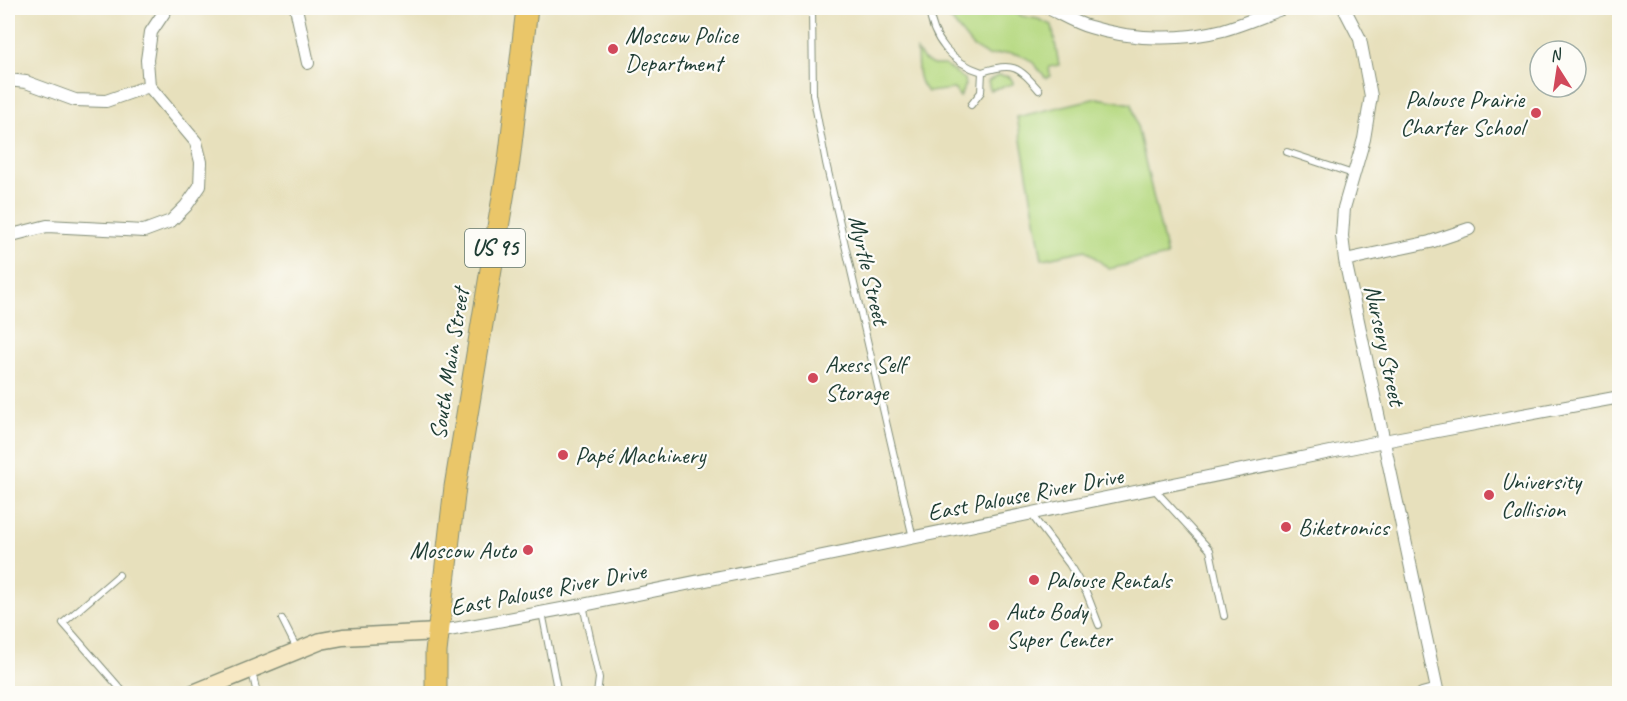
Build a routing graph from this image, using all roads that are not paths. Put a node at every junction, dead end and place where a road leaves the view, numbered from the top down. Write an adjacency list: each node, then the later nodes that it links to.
1 (167, 8): 12 (street)
2 (296, 8): 9 (street)
3 (527, 8): 31 (highway, South Main Street / US 95)
4 (812, 8): 24 (lane, Myrtle Street)
5 (929, 8): 10 (lane)
6 (1048, 8): 7 (street)
7 (1284, 8)
8 (1344, 8): 16 (street, Nursery Street)
9 (308, 63)
10 (982, 72): 13 (lane); 14 (lane)
11 (8, 80): 12 (street)
12 (149, 86): 18 (street)
13 (1039, 90)
14 (971, 105)
15 (1287, 152): 16 (lane)
16 (1353, 174): 19 (street, Nursery Street)
17 (1469, 229): 19 (street)
18 (8, 236)
19 (1345, 260): 21 (street, Nursery Street)
20 (1620, 397): 21 (street, East Palouse River Drive)
21 (1384, 441): 22 (street, East Palouse River Drive); 35 (street, Nursery Street)
22 (1153, 489): 23 (street, East Palouse River Drive); 28 (lane)
23 (1031, 514): 24 (street, East Palouse River Drive); 30 (lane)
24 (913, 538): 26 (street, East Palouse River Drive)
25 (119, 575): 36 (lane)
26 (583, 604): 27 (street, East Palouse River Drive); 41 (lane)
27 (542, 612): 31 (street, East Palouse River Drive); 40 (lane)
28 (1224, 616)
29 (282, 619): 32 (lane)
30 (1099, 625)
31 (438, 632): 32 (street); 39 (highway, South Main Street / US 95)
32 (297, 650): 33 (street)
33 (251, 669): 34 (street); 38 (lane)
34 (212, 690): 37 (street)
35 (1438, 692): 42 (street)
36 (125, 693)
37 (191, 693)
38 (257, 693)
39 (436, 693)
40 (558, 693)
41 (597, 693)
42 (1422, 693)

